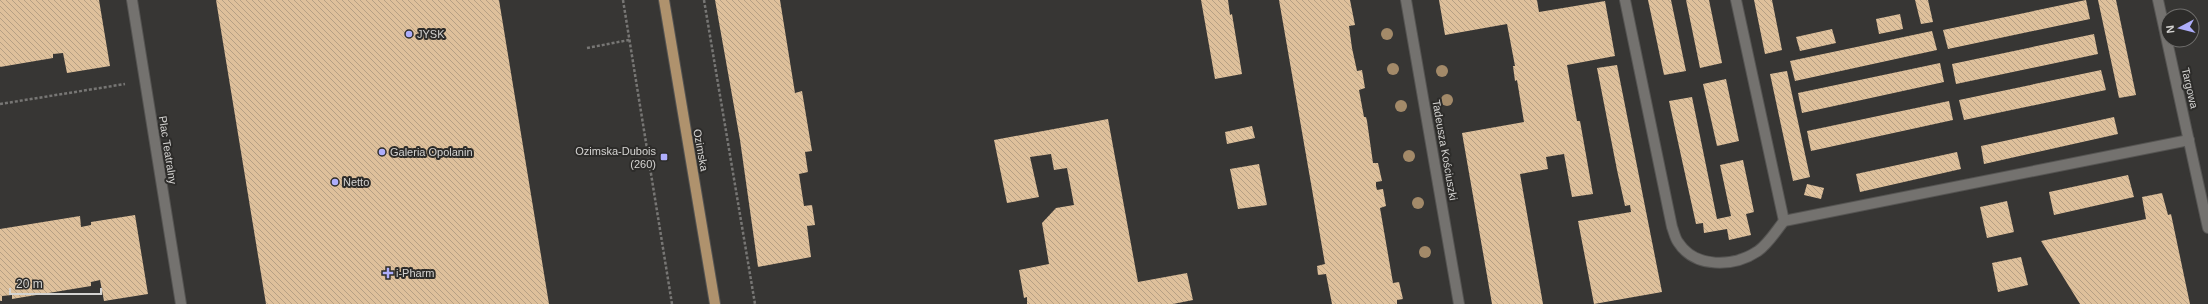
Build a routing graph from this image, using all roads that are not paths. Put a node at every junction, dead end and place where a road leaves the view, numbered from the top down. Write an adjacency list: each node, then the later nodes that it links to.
1 (132, 0): 10 (street, Plac Teatralny)
2 (664, 0): 11 (main road, Ozimska)
3 (1406, 0): 12 (street, Tadeusza Kościuszki)
4 (1626, 0): 8 (street)
5 (1736, 0): 8 (street)
6 (2158, 0): 7 (street, Targowa)
7 (2189, 140): 8 (street); 9 (street, Targowa)
8 (1784, 221)
9 (2208, 228)
10 (181, 304)
11 (715, 304)
12 (1459, 304)

